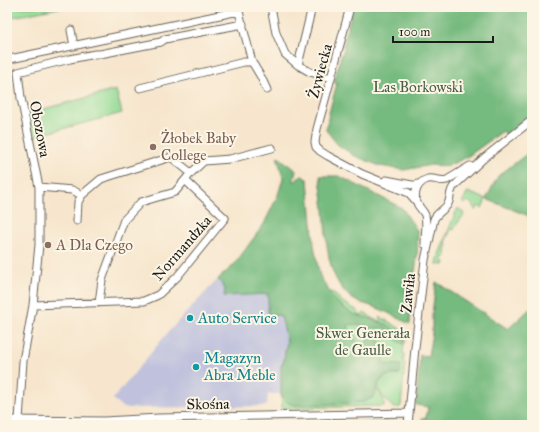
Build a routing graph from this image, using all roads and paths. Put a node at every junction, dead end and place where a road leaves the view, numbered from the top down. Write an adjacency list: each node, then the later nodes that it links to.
1 (271, 7): 10 (street)
2 (312, 7): 10 (street)
3 (350, 7): 11 (street, Żywiecka)
4 (239, 9): 5 (street); 7 (street)
5 (243, 24): 9 (street); 22 (street, Obozowa)
6 (71, 30): 7 (street)
7 (74, 46): 8 (street)
8 (10, 59)
9 (252, 62): 12 (street); 13 (street)
10 (298, 65): 11 (street)
11 (332, 78): 18 (street, Żywiecka)
12 (140, 88)
13 (267, 90)
14 (532, 120): 16 (street, Zawiła)
15 (272, 148): 17 (street)
16 (489, 154): 19 (street, Zawiła); 23 (street, Zawiła)
17 (191, 173): 20 (street); 24 (street)
18 (374, 178): 21 (street, Zawiła); 25 (street)
19 (439, 180): 21 (street, Zawiła); 23 (street)
20 (186, 181): 30 (street); 30 (street, Normandzka)
21 (421, 183): 25 (street)
22 (39, 187): 24 (street); 31 (street, Obozowa)
23 (450, 194): 27 (street, Zawiła)
24 (82, 195): 28 (street)
25 (416, 201): 26 (street, Zawiła)
26 (420, 208): 27 (street); 29 (street, Zawiła)
27 (441, 211): 29 (street, Zawiła)
28 (77, 221)
29 (425, 260): 32 (street, Zawiła)
30 (99, 303): 31 (street, Normandzka)
31 (33, 305): 34 (street, Obozowa)
32 (409, 414): 34 (street, Skośna); 35 (street, Zawiła)
33 (7, 420): 34 (street, Skośna)
34 (18, 420)
35 (408, 425)

